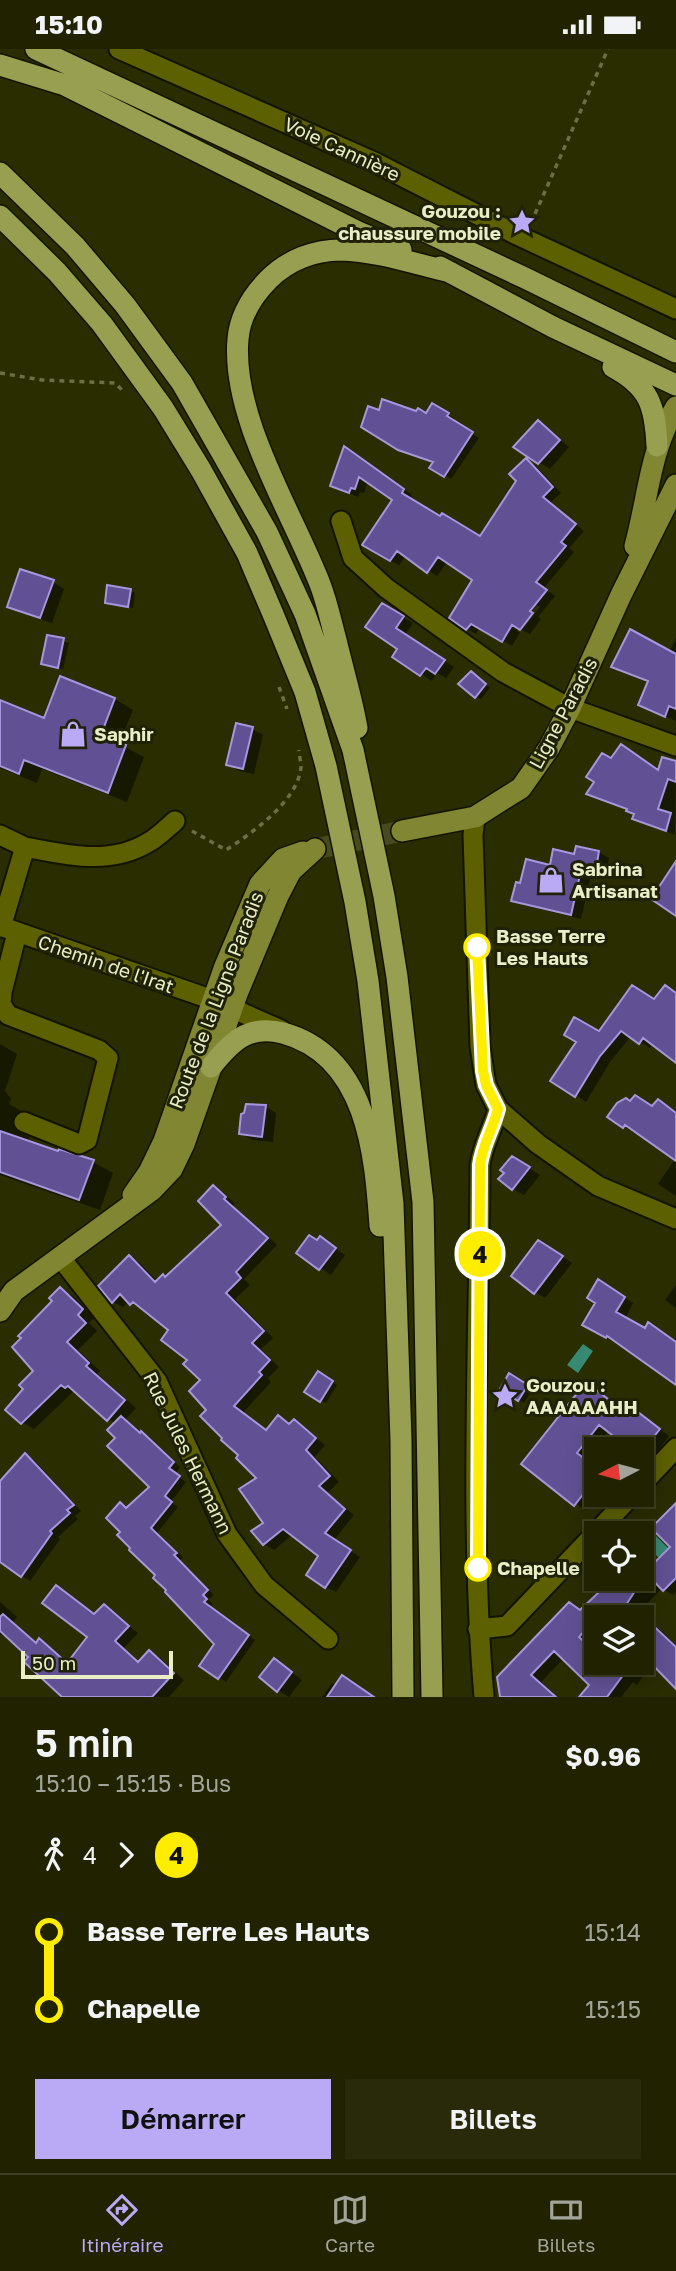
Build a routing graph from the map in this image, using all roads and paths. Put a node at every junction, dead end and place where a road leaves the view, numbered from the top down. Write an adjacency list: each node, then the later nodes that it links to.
1 (36, 49): 11 (highway)
2 (119, 49): 7 (street, Voie Cannière)
3 (608, 49): 7 (path)
4 (0, 65): 8 (highway)
5 (0, 173): 30 (highway)
6 (0, 216): 45 (highway)
7 (517, 235): 9 (street, Voie Cannière)
8 (450, 272): 10 (highway); 30 (highway)
9 (676, 309)
10 (553, 327): 13 (highway); 16 (highway)
11 (676, 352)
12 (0, 373): 14 (path)
13 (676, 385)
14 (131, 398)
15 (676, 407): 16 (main road, Ligne Paradis)
16 (657, 446): 19 (main road, Ligne Paradis)
17 (676, 485): 19 (main road, Ligne Paradis)
18 (341, 521): 21 (street)
19 (621, 595): 21 (main road, Ligne Paradis)
20 (278, 687): 22 (path)
21 (570, 708): 24 (street); 25 (main road, Ligne Paradis)
22 (288, 713)
23 (297, 739): 26 (path)
24 (676, 746)
25 (475, 817): 27 (main road, Ligne Paradis); 35 (street)
26 (175, 821): 29 (street)
27 (402, 831)
28 (0, 835): 29 (street)
29 (25, 847): 31 (street)
30 (384, 896): 49 (highway)
31 (6, 929): 32 (street, Chemin de l'Irat); 36 (street)
32 (222, 1004): 32 (main road, Route de la Ligne Paradis); 33 (street, Chemin de l'Irat); 34 (main road, Route de la Ligne Paradis); 37 (main road); 38 (main road, Route de la Ligne Paradis)
33 (303, 1039): 34 (highway); 45 (highway)
34 (211, 1067): 37 (main road, Route de la Ligne Paradis)
35 (498, 1109): 39 (street); 46 (street)
36 (24, 1122)
37 (184, 1144): 38 (main road, Route de la Ligne Paradis)
38 (119, 1214): 40 (main road, Route de la Ligne Paradis)
39 (676, 1219)
40 (60, 1257): 41 (main road, Route de la Ligne Paradis); 47 (street, Rue Jules Hermann)
41 (0, 1311)
42 (676, 1448): 43 (street)
43 (654, 1471)
44 (621, 1507): 46 (street)
45 (402, 1628): 48 (highway)
46 (478, 1629): 50 (street)
47 (328, 1639)
48 (402, 1697)
49 (432, 1697)
50 (484, 1697)

